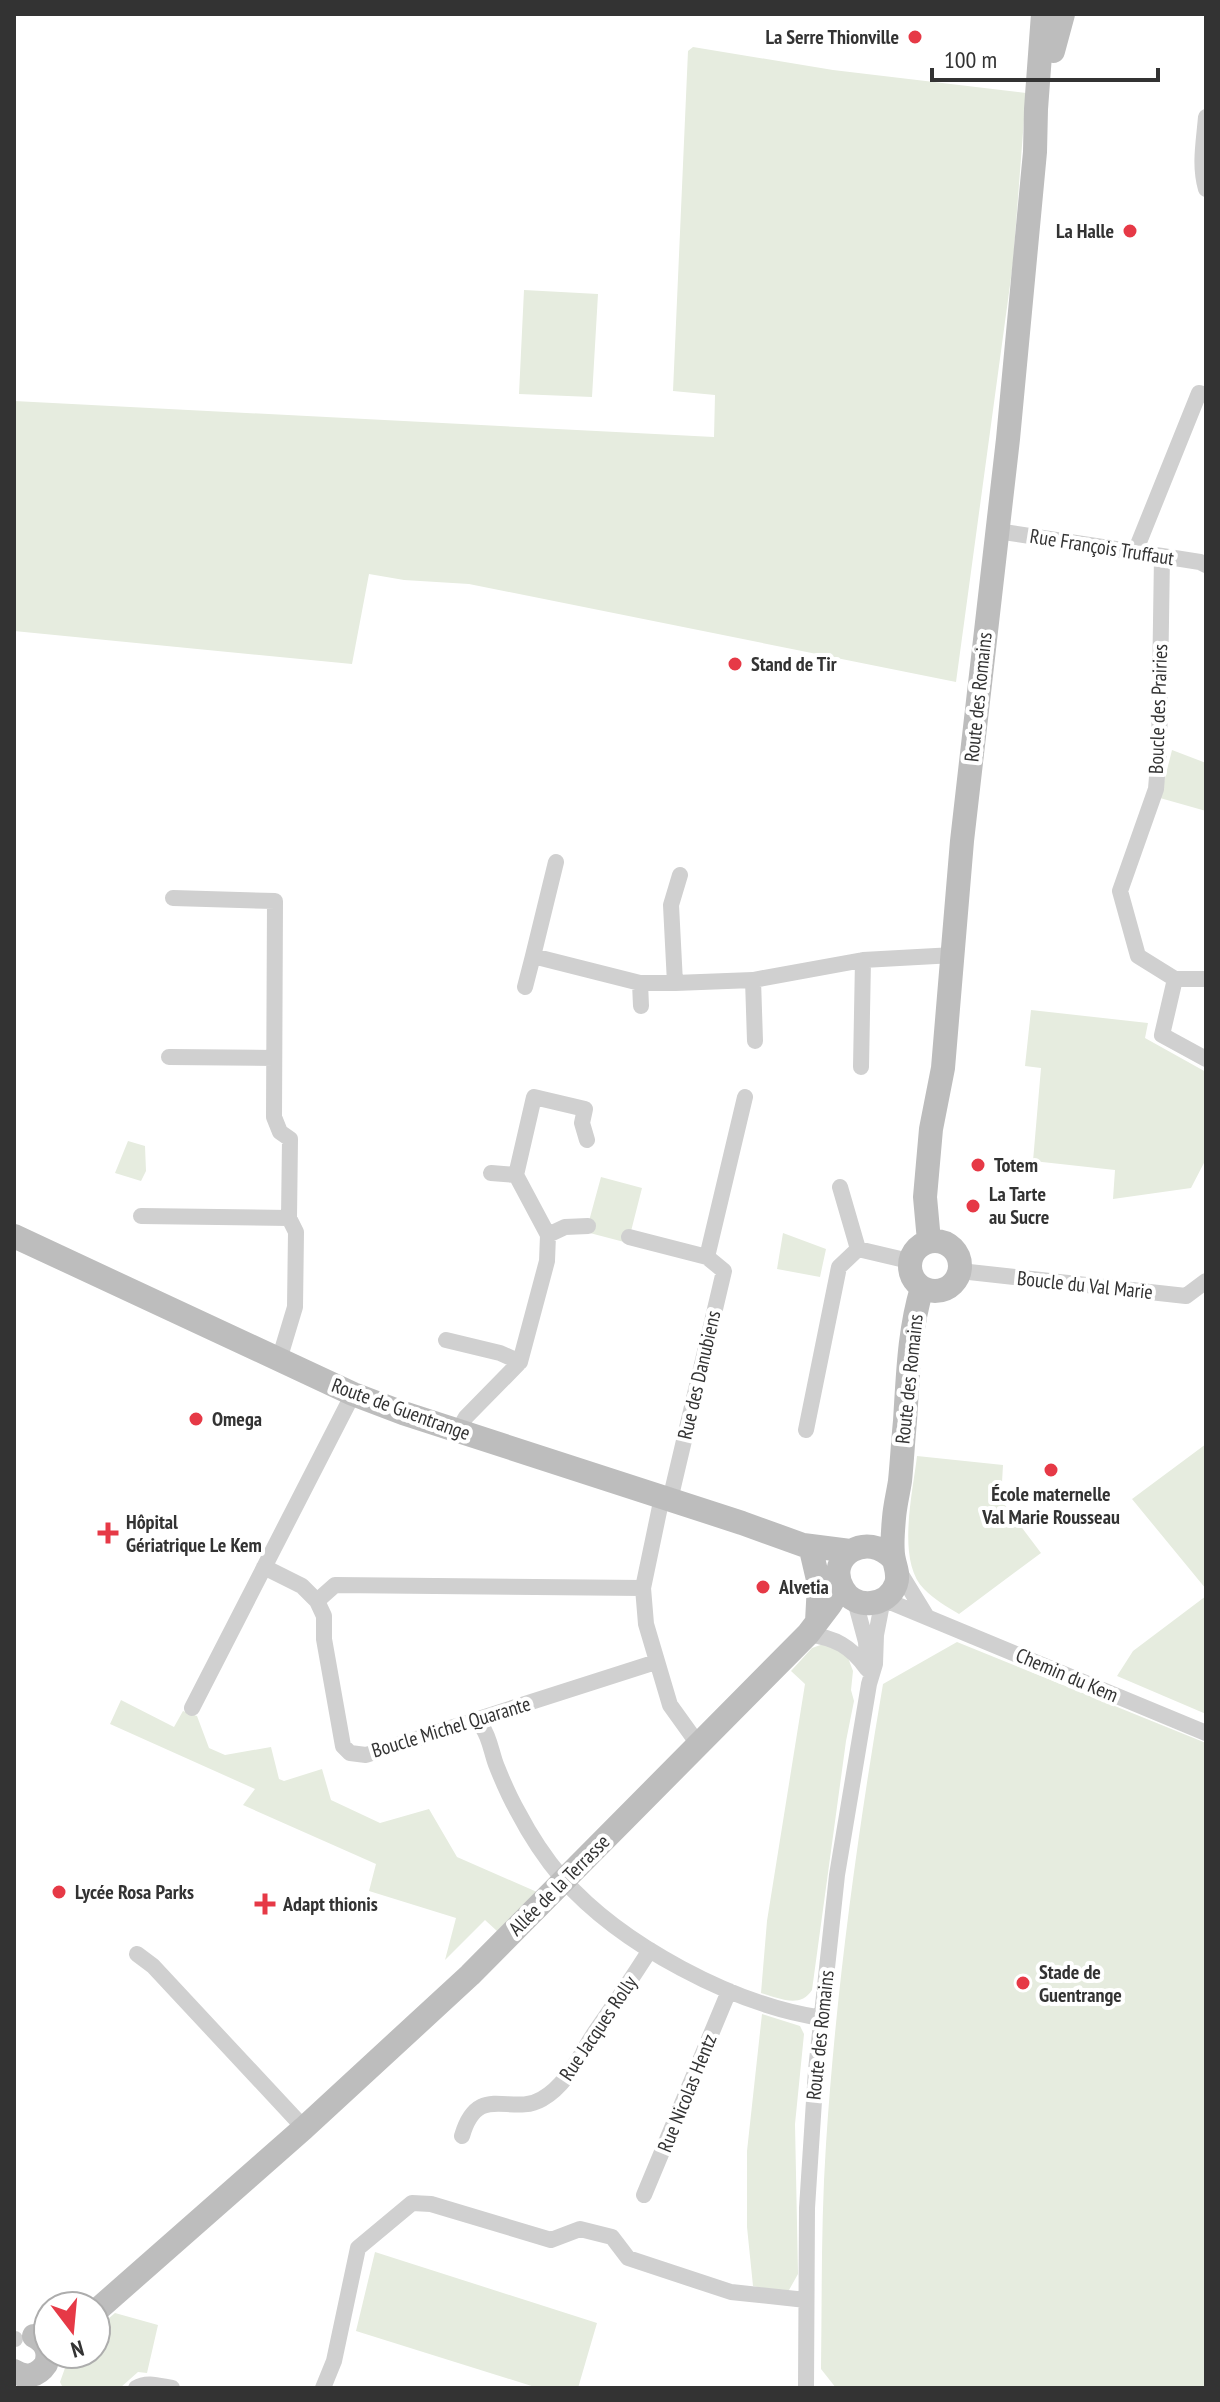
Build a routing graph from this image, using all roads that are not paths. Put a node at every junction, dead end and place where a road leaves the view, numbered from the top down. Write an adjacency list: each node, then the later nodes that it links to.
1 (1043, 14): 4 (street, Route des Romains)
2 (1063, 14): 4 (street, Route des Romains)
3 (1206, 117): 5 (street)
4 (1035, 152): 7 (street, Route des Romains)
5 (1206, 189)
6 (1206, 395): 8 (street)
7 (997, 531): 8 (street, Rue François Truffaut); 14 (street, Route des Romains)
8 (1135, 552): 9 (street, Rue François Truffaut)
9 (1162, 556): 10 (street, Rue François Truffaut); 17 (street, Boucle des Prairies)
10 (1206, 565)
11 (556, 862): 15 (street)
12 (680, 875): 21 (street)
13 (173, 898): 26 (street)
14 (954, 955): 16 (street); 40 (street, Route des Romains)
15 (533, 956): 20 (street); 22 (street)
16 (863, 960): 19 (street); 28 (street)
17 (1175, 979): 18 (street); 27 (street)
18 (1206, 979)
19 (753, 980): 21 (street); 24 (street)
20 (640, 983): 21 (street); 23 (street)
21 (675, 983)
22 (525, 987)
23 (641, 1006)
24 (755, 1041)
25 (169, 1057): 26 (street)
26 (274, 1058): 35 (street)
27 (1206, 1059)
28 (861, 1067)
29 (745, 1097): 42 (street)
30 (587, 1140): 32 (street)
31 (491, 1173): 32 (street)
32 (516, 1175): 37 (street)
33 (840, 1187): 41 (street)
34 (141, 1216): 35 (street)
35 (289, 1218): 48 (street)
36 (588, 1226): 37 (street)
37 (548, 1235): 49 (street)
38 (14, 1236): 48 (street, Route de Guentrange)
39 (629, 1237): 42 (street)
40 (929, 1241): 43 (street); 44 (street)
41 (858, 1249): 43 (street); 51 (street)
42 (707, 1257): 53 (street, Rue des Danubiens)
43 (909, 1261): 46 (street)
44 (960, 1271): 45 (street, Boucle du Val Marie); 46 (street)
45 (1206, 1281)
46 (922, 1288): 54 (street, Route des Romains)
47 (446, 1340): 49 (street)
48 (279, 1360): 50 (street, Route de Guentrange)
49 (520, 1362): 52 (street)
50 (353, 1394): 52 (street, Route de Guentrange); 58 (street)
51 (806, 1430)
52 (458, 1431): 53 (street, Route de Guentrange)
53 (666, 1498): 56 (street, Route de Guentrange); 59 (street)
54 (894, 1518): 55 (street); 57 (street, Route des Romains)
55 (859, 1548): 56 (street, Route de Guentrange); 57 (street); 60 (street)
56 (807, 1549): 60 (street, Route de Guentrange); 64 (street)
57 (895, 1564): 61 (street, Route des Romains); 63 (street)
58 (264, 1567): 62 (street); 67 (street)
59 (643, 1588): 62 (street); 65 (street)
60 (845, 1589): 61 (street); 64 (street, Allée de la Terrasse); 66 (street, Route des Romains)
61 (883, 1599): 63 (street, Chemin du Kem); 66 (street, Route des Romains)
62 (317, 1601): 68 (street, Boucle Michel Quarante)
63 (927, 1617): 69 (street, Chemin du Kem)
64 (812, 1629): 66 (street); 70 (street, Allée de la Terrasse)
65 (656, 1662): 68 (street, Boucle Michel Quarante); 70 (street)
66 (868, 1676): 75 (street, Route des Romains)
67 (192, 1708)
68 (472, 1720): 71 (street)
69 (1206, 1733)
70 (698, 1744): 71 (street, Allée de la Terrasse)
71 (564, 1880): 72 (street); 76 (street, Allée de la Terrasse)
72 (650, 1950): 74 (street); 77 (street, Rue Jacques Rolly)
73 (137, 1954): 76 (street)
74 (729, 1991): 75 (street); 78 (street, Rue Nicolas Hentz)
75 (822, 2018): 80 (street, Route des Romains)
76 (304, 2128): 79 (street, Allée de la Terrasse)
77 (462, 2136)
78 (644, 2195)
79 (112, 2297)
80 (806, 2300): 83 (street); 84 (street, Route des Romains)
81 (136, 2388): 82 (street)
82 (172, 2388)
83 (323, 2388)
84 (806, 2388)

